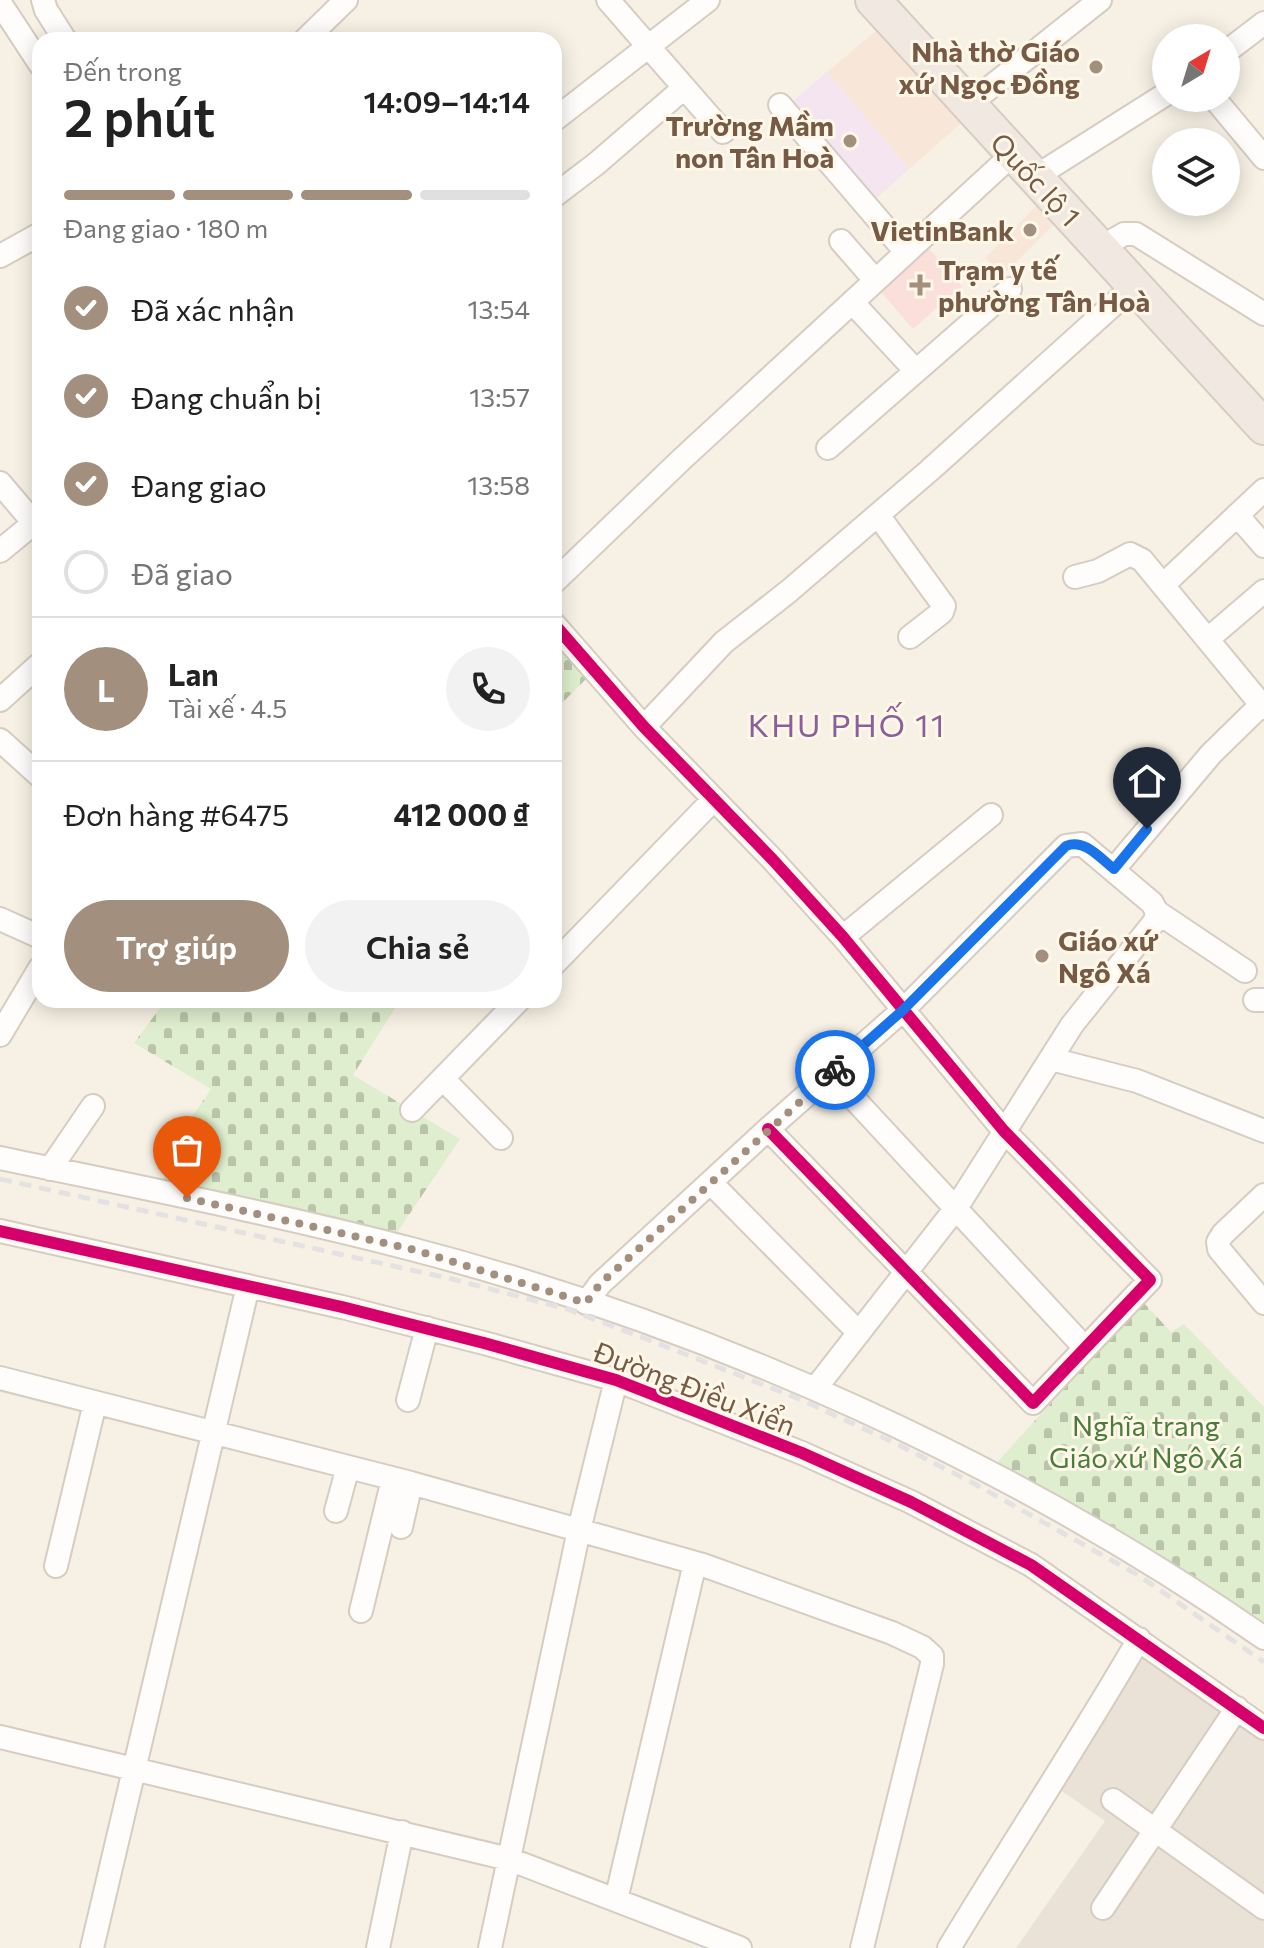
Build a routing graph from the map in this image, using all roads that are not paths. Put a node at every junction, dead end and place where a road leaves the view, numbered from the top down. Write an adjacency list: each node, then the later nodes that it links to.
1 (43, 0): 9 (street)
2 (346, 0): 10 (street)
3 (608, 0): 12 (street)
4 (708, 0): 12 (street)
5 (873, 0): 17 (highway, Quốc lộ 1)
6 (1100, 0): 17 (street)
7 (0, 3): 13 (street)
8 (1264, 23): 11 (street)
9 (60, 32)
10 (313, 32)
11 (1240, 41)
12 (648, 48): 14 (street); 19 (street)
13 (32, 52)
14 (684, 88): 20 (street); 23 (street)
15 (1152, 101): 22 (street)
16 (780, 105): 27 (street)
17 (968, 105): 22 (highway, Quốc lộ 1)
18 (1226, 112): 21 (street)
19 (562, 114)
20 (723, 132)
21 (1264, 158)
22 (1024, 166): 26 (highway, Quốc lộ 1); 27 (street)
23 (562, 190)
24 (32, 238): 28 (street)
25 (841, 241): 29 (street)
26 (1100, 248): 30 (highway, Quốc lộ 1); 33 (street)
27 (906, 252): 29 (street)
28 (0, 256)
29 (875, 280): 32 (street)
30 (1134, 286): 35 (highway, Quốc lộ 1); 40 (street)
31 (1010, 289): 34 (street)
32 (852, 302): 34 (street); 45 (street)
33 (1264, 314)
34 (916, 371): 36 (street)
35 (1264, 427)
36 (828, 448)
37 (0, 483): 39 (street)
38 (1264, 490): 41 (street)
39 (32, 515)
40 (878, 515): 50 (street); 55 (street)
41 (1237, 515): 43 (street); 47 (street)
42 (32, 524): 44 (street)
43 (1264, 546)
44 (0, 551)
45 (562, 574)
46 (1075, 577): 47 (street)
47 (1163, 585): 51 (street)
48 (1264, 591): 51 (street)
49 (562, 633): 55 (street)
50 (910, 637)
51 (1208, 639): 54 (street)
52 (32, 671): 53 (street)
53 (0, 700)
54 (1263, 705): 60 (street)
55 (644, 727): 58 (street)
56 (0, 740): 57 (street)
57 (32, 769)
58 (714, 799): 64 (street); 65 (street)
59 (991, 815): 64 (street)
60 (1114, 869): 61 (street); 69 (street)
61 (1157, 912): 66 (street); 71 (street)
62 (0, 919): 63 (street)
63 (32, 933)
64 (843, 937): 69 (street)
65 (562, 956)
66 (1245, 971)
67 (32, 981): 70 (street)
68 (511, 1008): 73 (street)
69 (903, 1010): 72 (street); 77 (street)
70 (0, 1035)
71 (1051, 1059): 77 (street); 78 (street)
72 (831, 1074): 76 (street); 84 (street)
73 (443, 1079): 75 (street); 79 (street)
74 (93, 1106): 81 (street)
75 (412, 1110)
76 (768, 1129): 82 (street); 86 (street)
77 (1004, 1131): 84 (street); 92 (street)
78 (1264, 1131)
79 (501, 1138)
80 (0, 1158): 81 (street)
81 (50, 1169): 88 (street)
82 (711, 1183): 88 (street); 91 (street)
83 (1264, 1195): 89 (street)
84 (956, 1208): 86 (street); 92 (street)
85 (0, 1231): 87 (street, Đường Điều Xiển)
86 (907, 1272): 91 (street); 92 (street)
87 (248, 1286): 90 (street, Đường Điều Xiển); 98 (street)
88 (586, 1303): 95 (street)
89 (1264, 1303)
90 (427, 1328): 94 (street, Đường Điều Xiển); 96 (street)
91 (859, 1333): 95 (street)
92 (1085, 1348)
93 (0, 1378): 97 (street)
94 (616, 1380): 103 (street); 108 (street, Đường Điều Xiển)
95 (815, 1389): 107 (street)
96 (408, 1400)
97 (95, 1403): 98 (street); 105 (street)
98 (216, 1432): 99 (street); 112 (street)
99 (348, 1467): 100 (street); 101 (street)
100 (402, 1481): 102 (street); 103 (street); 106 (street)
101 (336, 1511)
102 (401, 1527)
103 (579, 1530): 104 (street); 116 (street)
104 (695, 1563): 117 (street); 124 (street)
105 (56, 1566)
106 (361, 1611)
107 (1264, 1638)
108 (1139, 1639): 109 (street, Đường Điều Xiển); 125 (street)
109 (1237, 1708): 110 (street, Đường Điều Xiển); 114 (street)
110 (1264, 1728)
111 (0, 1737): 112 (street)
112 (135, 1768): 115 (street); 120 (street)
113 (1113, 1800): 114 (street)
114 (1156, 1829): 118 (street); 119 (street)
115 (402, 1832): 116 (street); 121 (street)
116 (509, 1859): 117 (street); 122 (street)
117 (616, 1900): 123 (street)
118 (1103, 1908)
119 (1264, 1908)
120 (92, 1948)
121 (378, 1948)
122 (490, 1948)
123 (740, 1948)
124 (862, 1948)
125 (949, 1948)

